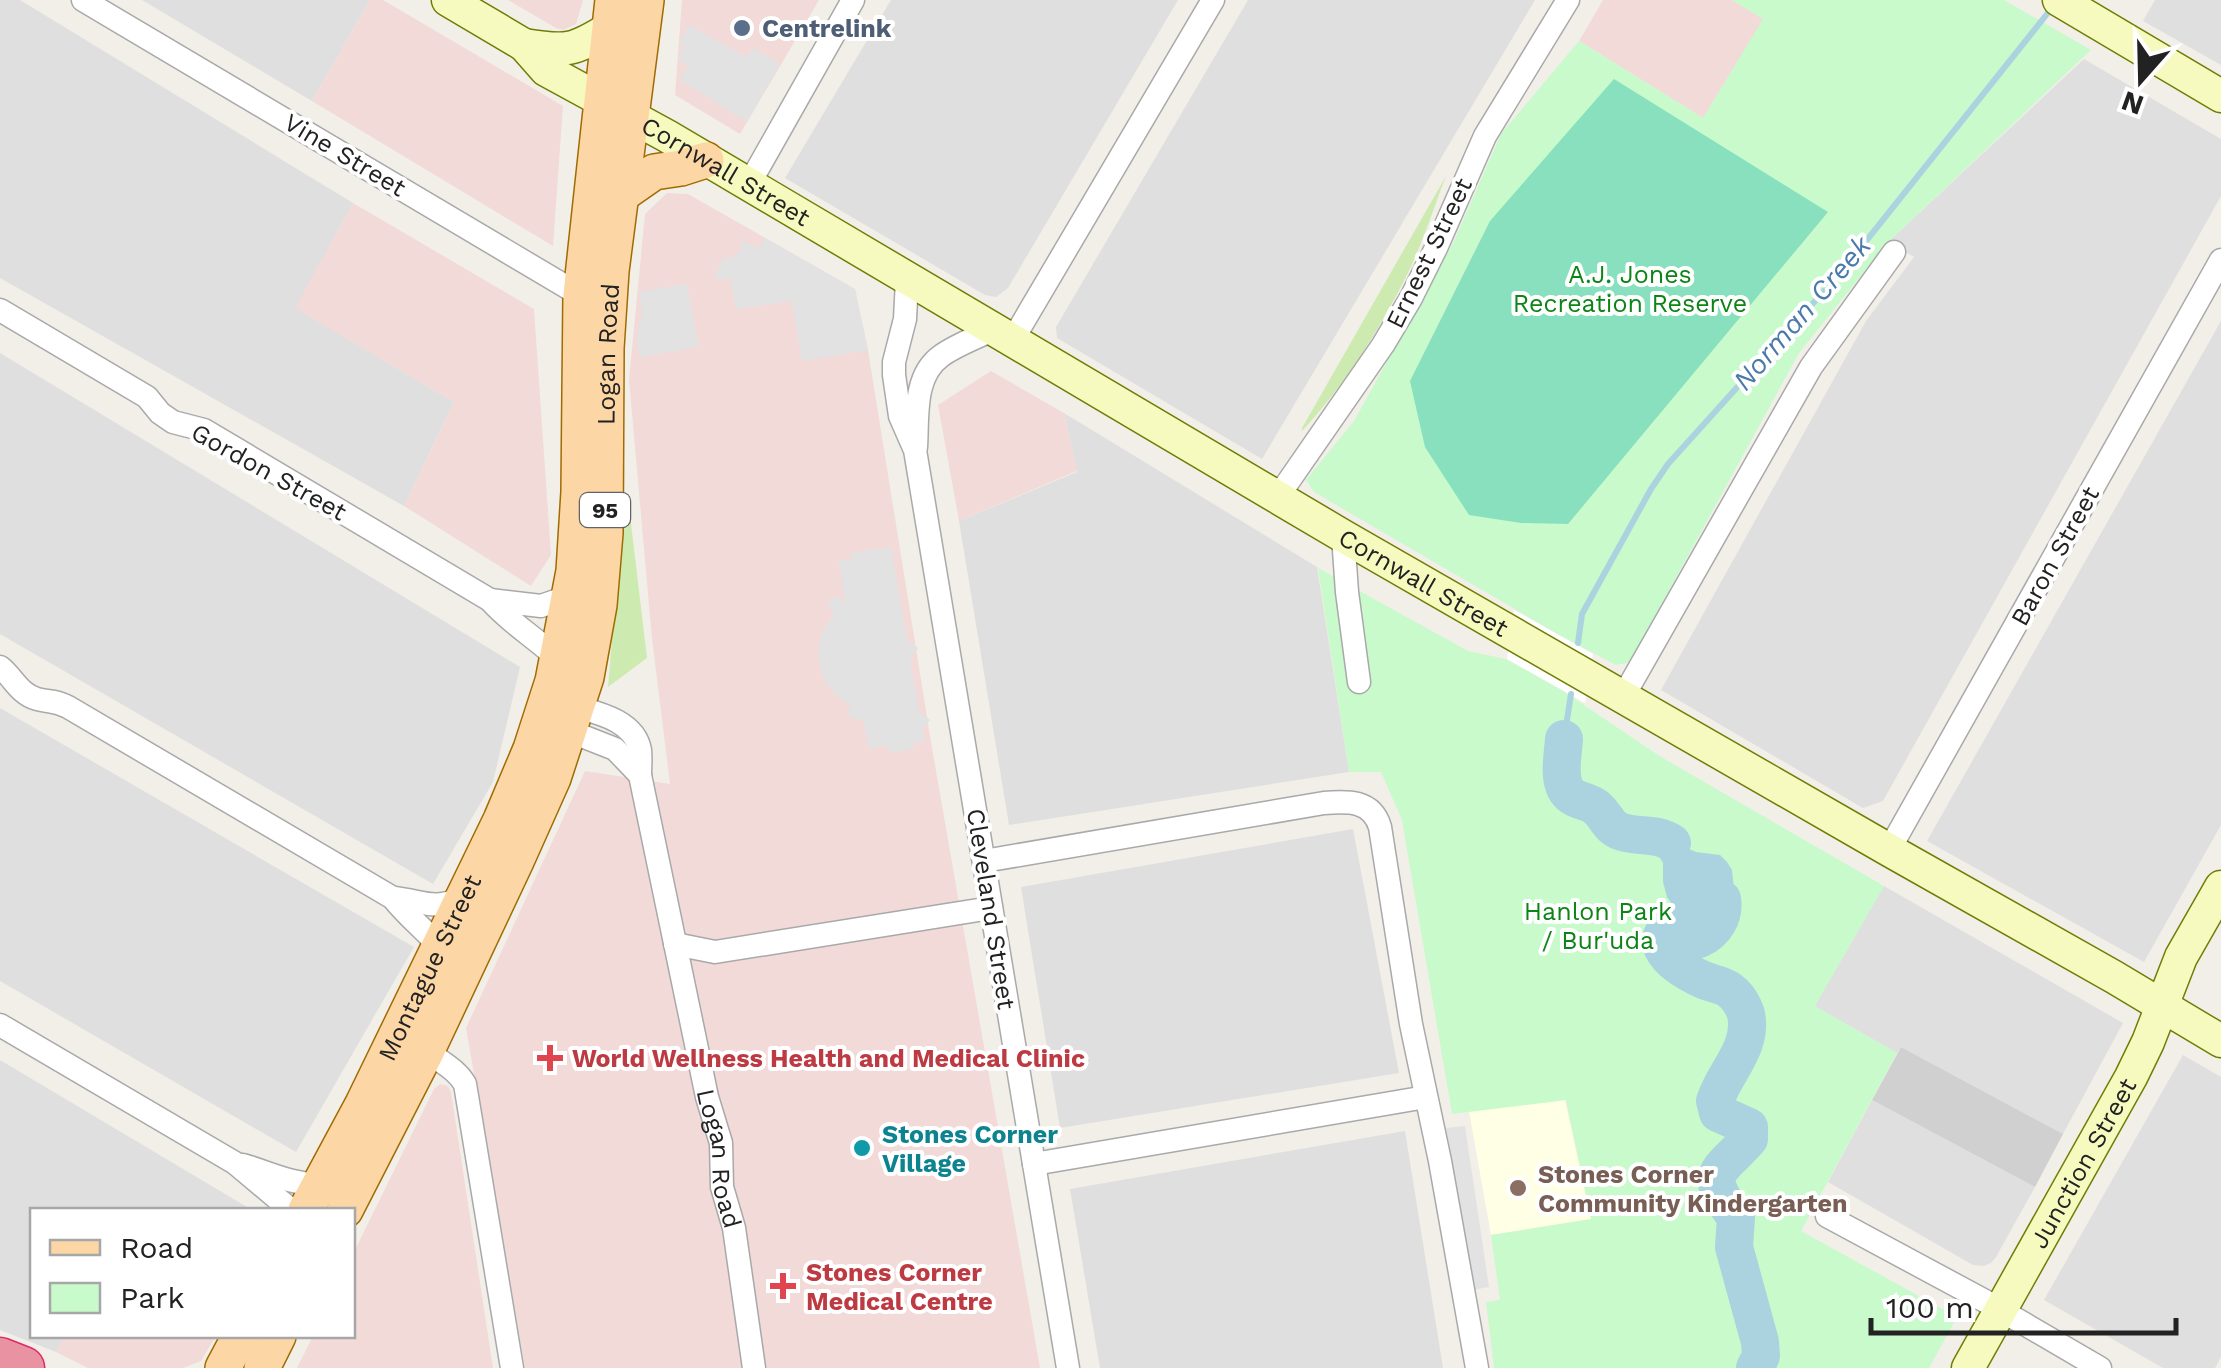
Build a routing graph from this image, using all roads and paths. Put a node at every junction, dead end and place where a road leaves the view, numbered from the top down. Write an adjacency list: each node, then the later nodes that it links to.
1 (83, 0): 18 (street, Vine Street)
2 (448, 0): 9 (main road)
3 (646, 0): 11 (main road, Logan Road / 95)
4 (853, 0): 13 (street)
5 (1214, 0): 20 (street)
6 (1568, 0): 22 (street, Ernest Street)
7 (2058, 0): 10 (main road)
8 (612, 14): 9 (main road); 11 (main road, Logan Road / 95)
9 (524, 45): 11 (main road, Cornwall Street)
10 (2221, 96)
11 (616, 110): 12 (main road, Cornwall Street); 14 (main road, Logan Road / 95); 18 (main road, Logan Road / 95)
12 (706, 160): 13 (main road, Cornwall Street); 14 (main road)
13 (748, 186): 17 (main road, Cornwall Street)
14 (621, 195): 18 (main road, Logan Road / 95)
15 (1894, 252): 29 (street)
16 (2221, 260): 31 (street, Baron Street)
17 (907, 280): 20 (main road, Cornwall Street); 21 (street, Cleveland Street)
18 (594, 303): 24 (main road, Logan Road / 95); 30 (main road, Logan Road / 95)
19 (0, 310): 25 (street, Gordon Street)
20 (1002, 335): 21 (street, Cleveland Street); 22 (main road, Cornwall Street)
21 (916, 450): 32 (street, Cleveland Street)
22 (1277, 498): 23 (main road, Cornwall Street)
23 (1342, 536): 28 (street); 29 (main road, Cornwall Street)
24 (570, 596): 25 (street, Gordon Street); 26 (main road, Logan Road / 95)
25 (490, 600): 26 (street, Gordon Street)
26 (558, 659): 30 (main road, Logan Road / 95)
27 (0, 667): 34 (street)
28 (1359, 682)
29 (1623, 697): 31 (main road, Cornwall Street)
30 (559, 714): 35 (main road, Montague Street / 95); 37 (street, Logan Road); 43 (main road, Montague Street / 95)
31 (1889, 850): 39 (main road, Cornwall Street)
32 (984, 861): 36 (street, Cleveland Street); 44 (street)
33 (2221, 887): 39 (main road, Junction Street)
34 (393, 898): 35 (street); 38 (street)
35 (463, 898): 38 (main road, Montague Street / 95)
36 (991, 908): 37 (street); 46 (street, Cleveland Street)
37 (675, 944): 59 (street, Logan Road)
38 (439, 946): 40 (main road, Montague Street / 95)
39 (2162, 1007): 42 (main road, Cornwall Street); 51 (main road, Junction Street)
40 (408, 1010): 43 (street); 47 (main road, Montague Street / 95)
41 (0, 1025): 45 (street)
42 (2221, 1041)
43 (426, 1052): 49 (main road, Montague Street / 95); 58 (street)
44 (1426, 1097): 46 (street); 61 (street)
45 (235, 1163): 47 (street); 48 (street)
46 (1034, 1164): 60 (street, Cleveland Street)
47 (313, 1198)
48 (289, 1208)
49 (345, 1208)
50 (1827, 1216): 51 (street)
51 (2001, 1311): 62 (main road, Junction Street); 63 (street)
52 (239, 1338): 56 (main road)
53 (277, 1338): 57 (main road)
54 (0, 1359): 55 (highway)
55 (23, 1368)
56 (223, 1368)
57 (262, 1368)
58 (512, 1368)
59 (754, 1368)
60 (1068, 1368)
61 (1476, 1368)
62 (1968, 1368)
63 (2100, 1368)

